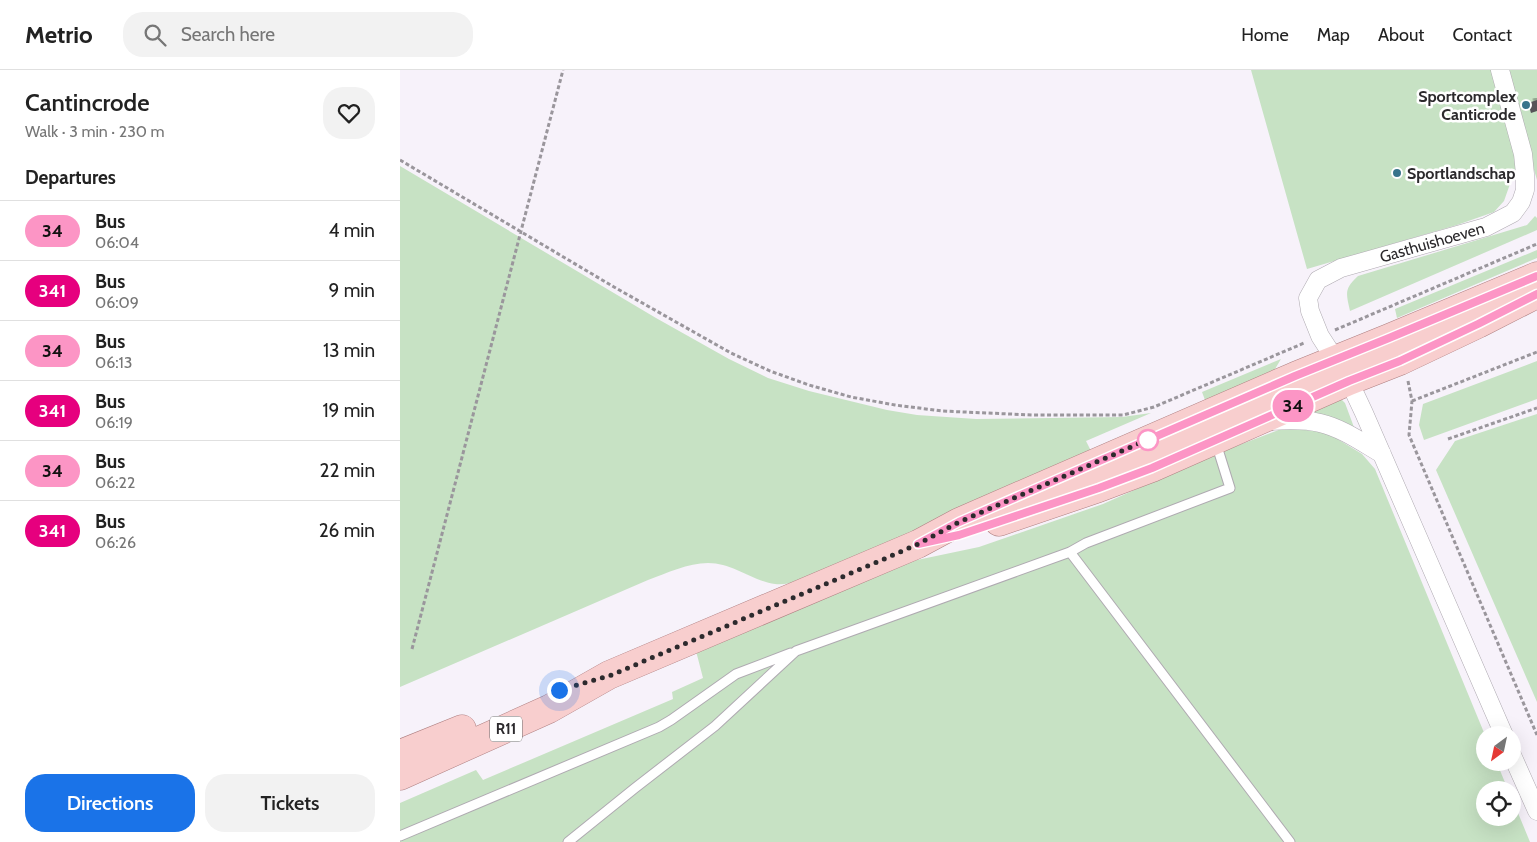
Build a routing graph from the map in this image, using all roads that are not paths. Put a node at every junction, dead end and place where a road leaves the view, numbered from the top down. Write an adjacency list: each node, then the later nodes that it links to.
1 (1500, 70): 5 (street, Gasthuishoeven)
2 (1537, 276): 4 (main road, R11)
3 (1537, 294): 4 (main road, R11)
4 (1394, 350): 5 (main road, R11)
5 (1342, 370): 6 (main road, R11); 8 (street, Gasthuishoeven); 9 (main road, R11)
6 (1257, 422): 7 (main road, R11); 8 (street)
7 (1216, 440): 9 (main road, R11); 10 (lane)
8 (1382, 454): 13 (street, Gasthuishoeven)
9 (918, 544): 12 (main road, R11)
10 (1070, 552): 11 (lane); 20 (lane)
11 (796, 652): 18 (lane); 19 (lane)
12 (609, 676): 14 (main road, R11); 16 (main road, R11)
13 (1500, 726)
14 (400, 754)
15 (1519, 771): 17 (street)
16 (400, 776)
17 (1537, 811)
18 (400, 836)
19 (568, 842)
20 (1290, 842)

